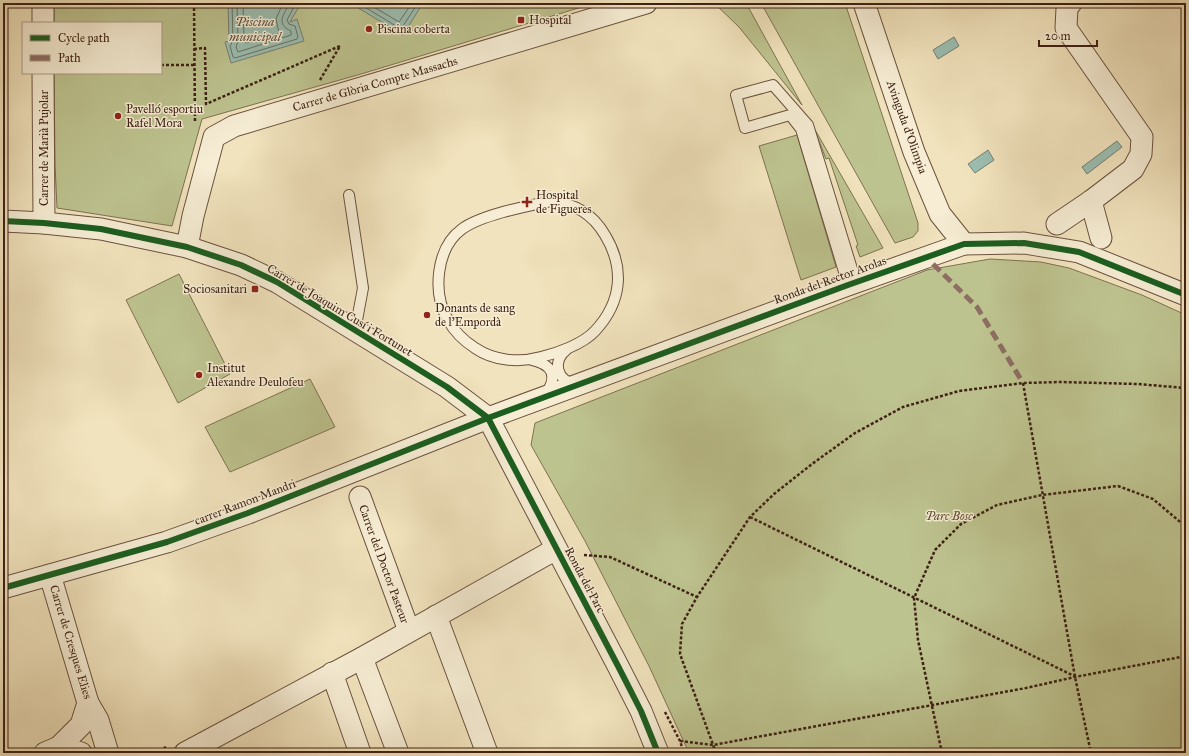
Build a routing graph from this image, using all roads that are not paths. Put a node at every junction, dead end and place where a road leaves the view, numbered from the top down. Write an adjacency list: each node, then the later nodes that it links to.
1 (43, 3): 5 (street)
2 (646, 3): 14 (street, Carrer de Glòria Compte Massachs)
3 (864, 3): 13 (street, Avinguda d'Olimpia)
4 (1071, 3): 8 (street)
5 (43, 22)
6 (43, 74): 10 (street, Carrer de Marià Pujolar)
7 (349, 195): 17 (lane)
8 (1091, 201): 11 (street); 12 (street)
9 (3, 222): 10 (street, Carrer de Joaquim Cusí i Fortunet)
10 (44, 223): 14 (street, Carrer de Joaquim Cusí i Fortunet)
11 (1057, 224)
12 (1102, 238)
13 (964, 244): 15 (street, Ronda del Rector Arolas); 16 (street, Ronda del Rector Arolas)
14 (187, 247): 17 (street, Carrer de Joaquim Cusí i Fortunet)
15 (852, 283): 15 (lane); 20 (street, Ronda del Rector Arolas)
16 (1186, 295)
17 (355, 331): 22 (street, Carrer de Joaquim Cusí i Fortunet)
18 (571, 347): 19 (lane); 19 (lane); 20 (lane)
19 (530, 360): 21 (lane)
20 (580, 384): 21 (street, Ronda del Rector Arolas)
21 (543, 398): 22 (street, Ronda del Rector Arolas)
22 (488, 418): 24 (street, Ronda del Parc); 25 (street, carrer Ramon Mandri)
23 (360, 497): 28 (street, Carrer del Doctor Pasteur)
24 (556, 550): 27 (street, Carrer del Doctor Pasteur); 39 (street, Ronda del Parc)
25 (50, 575): 26 (street, carrer Ramon Mandri); 31 (street, Carrer de Cresques Elies)
26 (3, 588)
27 (436, 616): 28 (street, Carrer del Doctor Pasteur); 38 (street)
28 (409, 632): 29 (street, Carrer del Doctor Pasteur)
29 (362, 658): 30 (street, Carrer del Doctor Pasteur); 37 (street)
30 (332, 673): 35 (street, Carrer del Doctor Pasteur); 36 (street)
31 (88, 703): 32 (street); 34 (street, Carrer de Cresques Elies)
32 (52, 750): 33 (street)
33 (81, 753)
34 (108, 753)
35 (185, 753)
36 (360, 753)
37 (398, 753)
38 (487, 753)
39 (658, 753)

